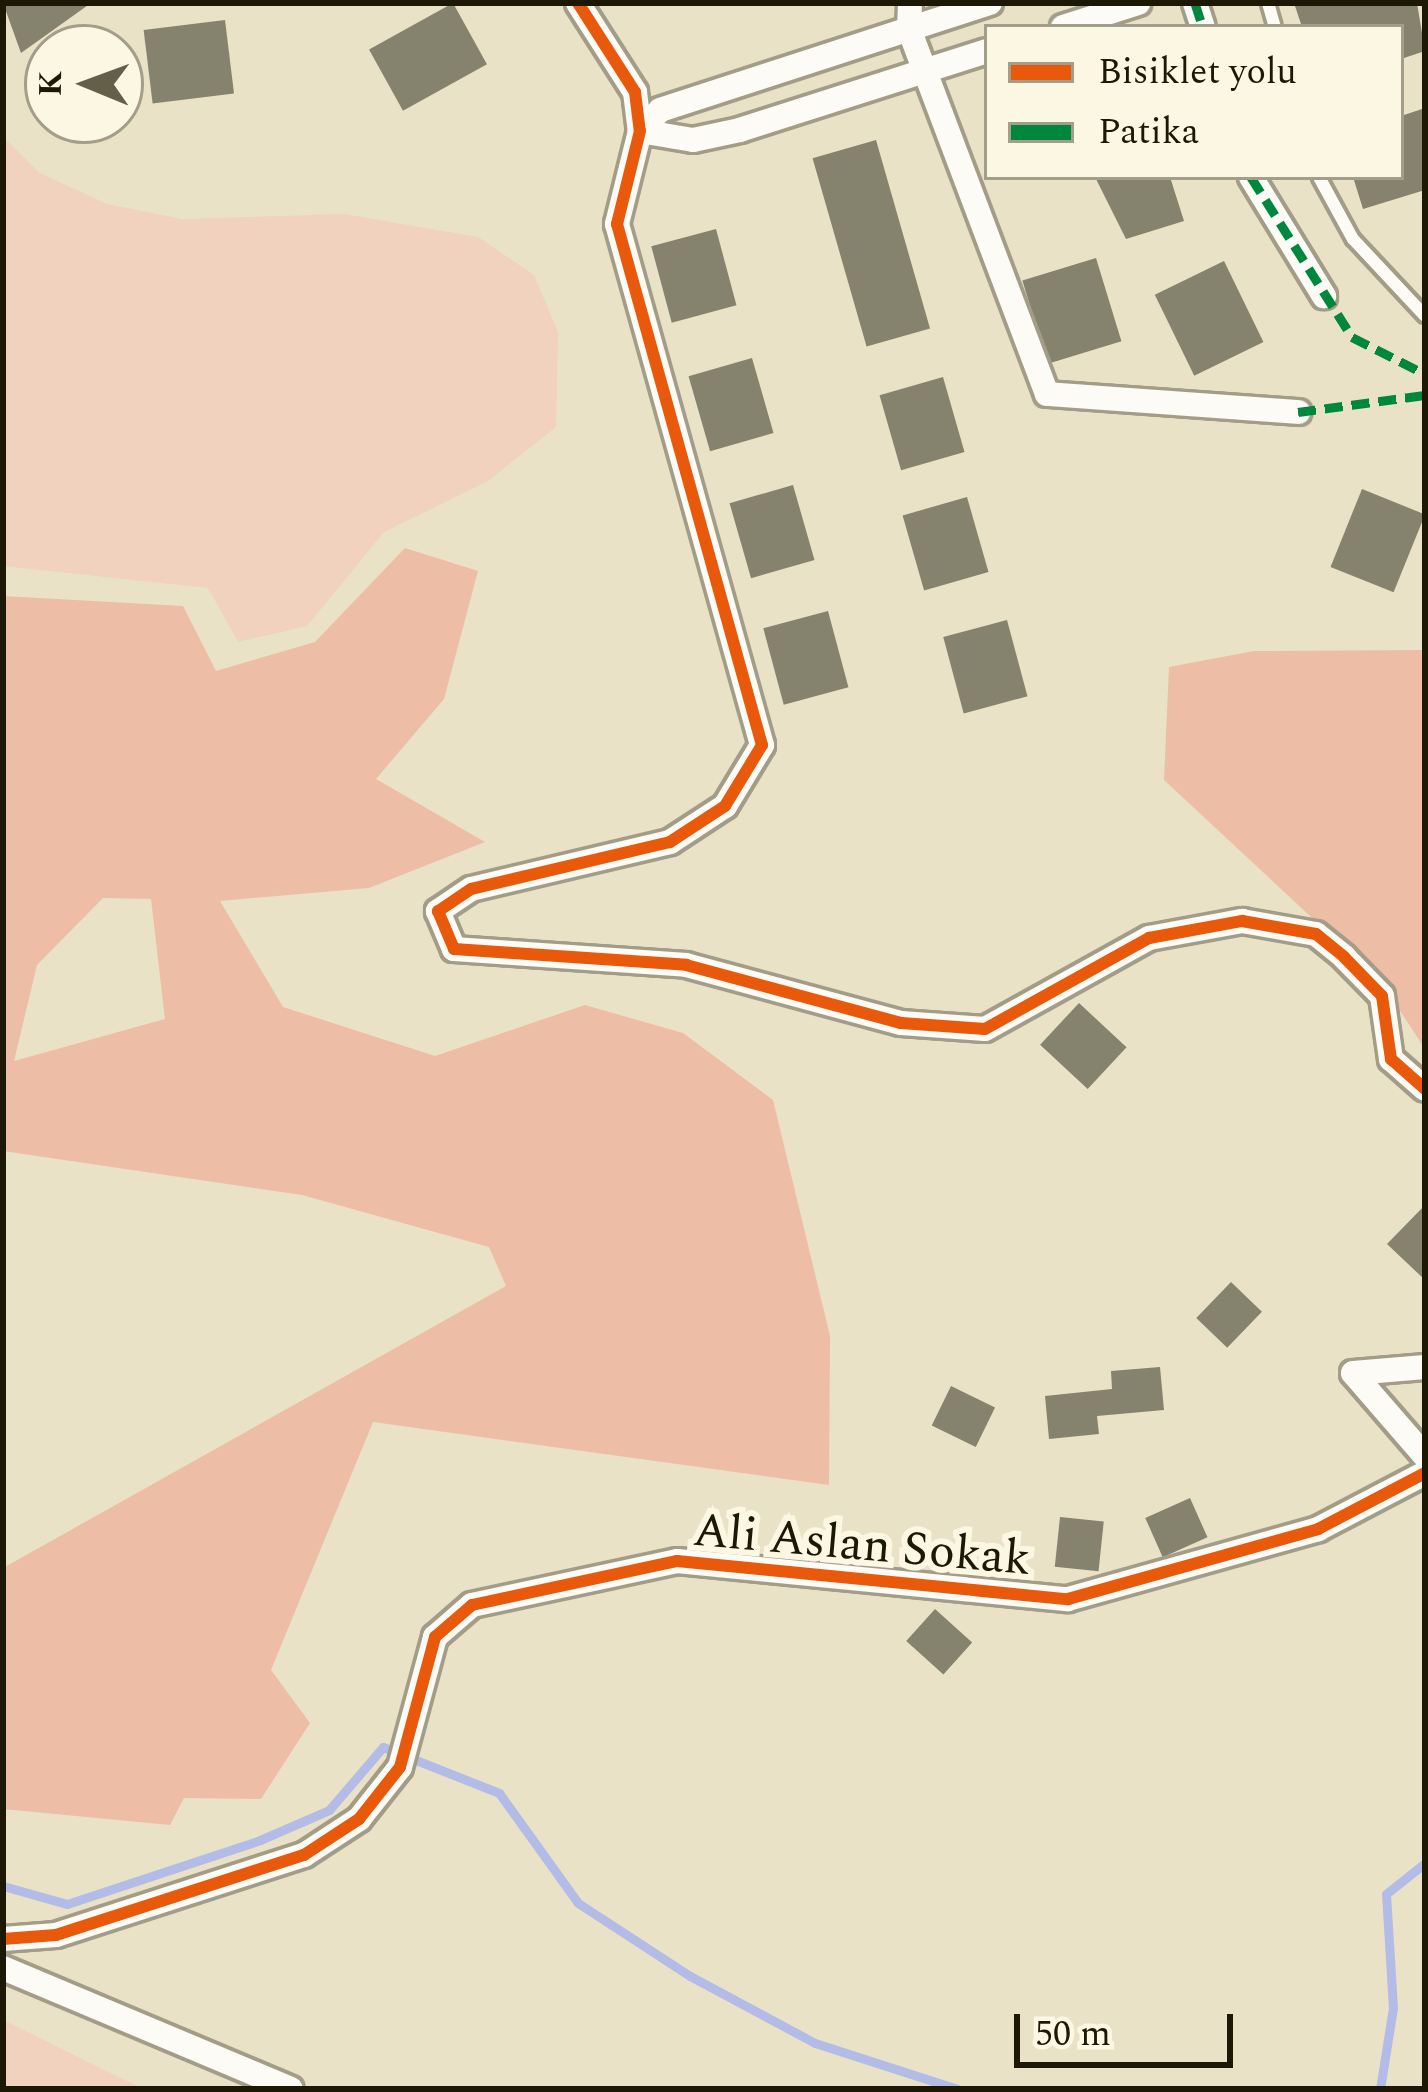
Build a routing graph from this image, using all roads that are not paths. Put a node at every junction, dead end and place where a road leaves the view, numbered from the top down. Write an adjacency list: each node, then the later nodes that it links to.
1 (578, 3): 9 (street)
2 (910, 3): 6 (street)
3 (990, 3): 6 (street)
4 (1138, 3): 5 (street)
5 (1072, 24)
6 (909, 29): 8 (street); 9 (street)
7 (984, 52): 8 (street)
8 (924, 71): 9 (street); 14 (street)
9 (640, 131): 15 (street)
10 (1253, 180): 12 (street)
11 (1321, 180): 13 (lane)
12 (1324, 296)
13 (1425, 316)
14 (1298, 412)
15 (1425, 1089)
16 (1425, 1367): 17 (street)
17 (1425, 1456)
18 (1425, 1473): 19 (street, Ali Aslan Sokak)
19 (3, 1939)
20 (3, 1968): 21 (street)
21 (291, 2089)

